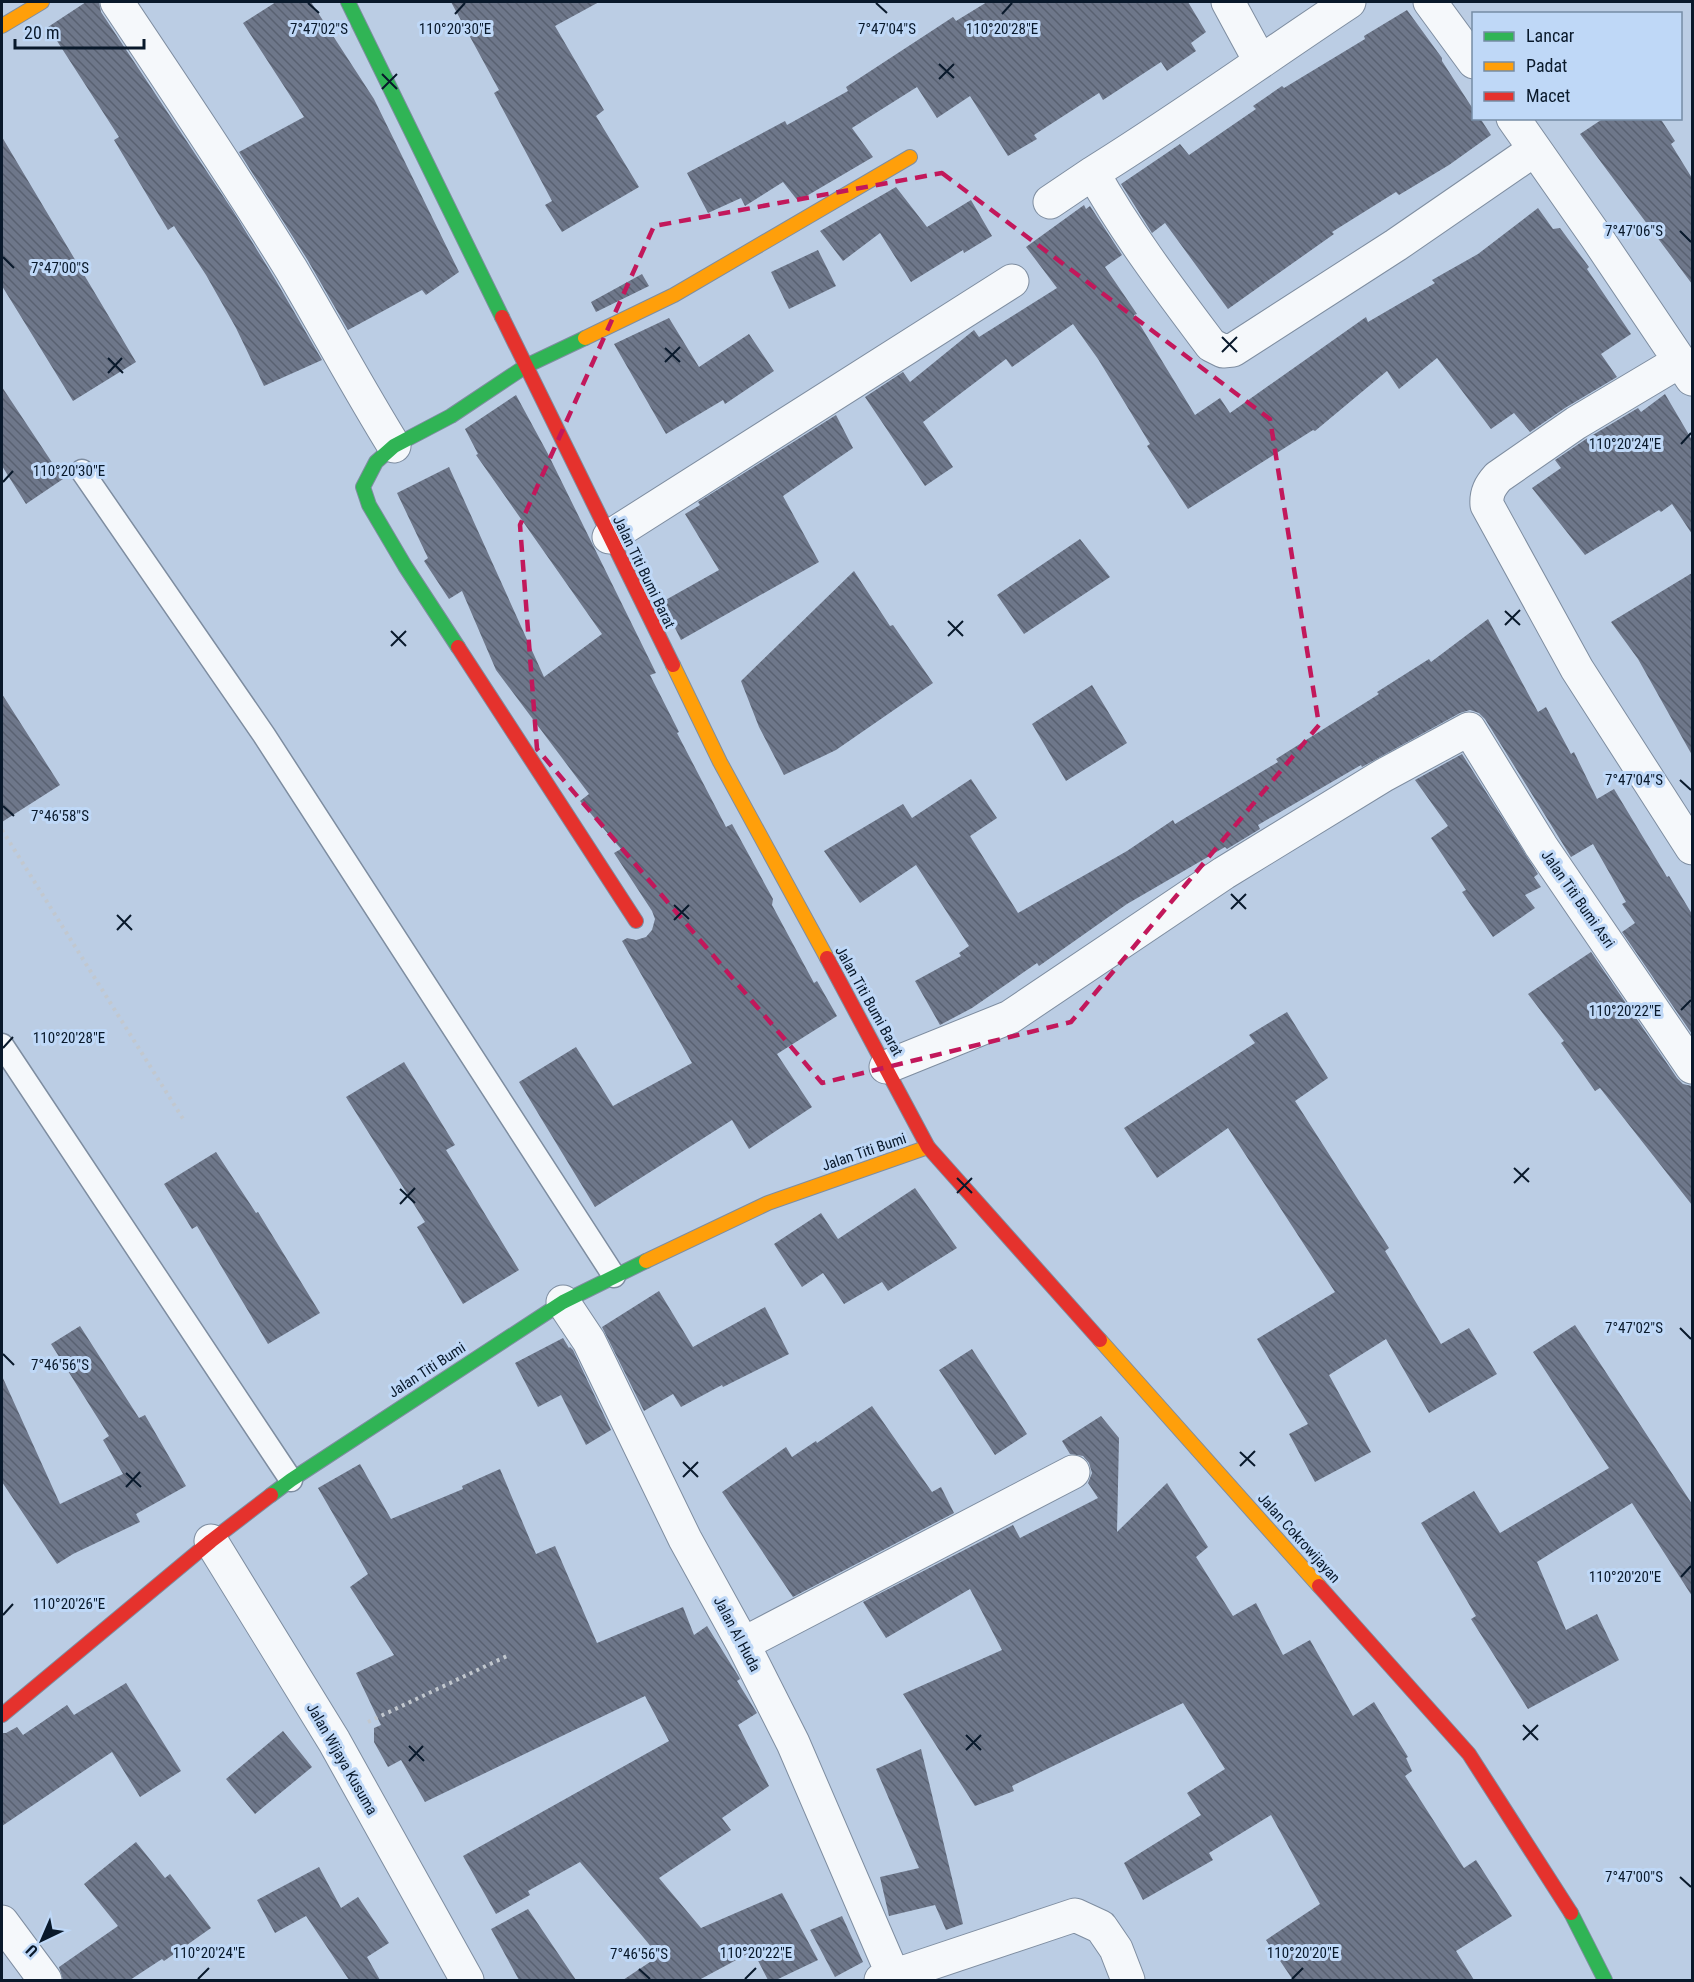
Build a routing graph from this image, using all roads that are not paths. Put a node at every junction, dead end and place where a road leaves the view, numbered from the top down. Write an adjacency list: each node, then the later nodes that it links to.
1 (42, 2): 7 (street)
2 (117, 2): 18 (street)
3 (348, 2): 16 (street, Jalan Titi Bumi Barat)
4 (1228, 2): 8 (street)
5 (1349, 2): 8 (street)
6 (1430, 2): 9 (street)
7 (2, 26)
8 (1260, 61): 13 (street)
9 (1472, 61)
10 (1514, 120): 11 (street)
11 (1534, 150): 13 (street); 17 (street)
12 (910, 157): 16 (street)
13 (1093, 173): 14 (street)
14 (1050, 202)
15 (1012, 281): 20 (street)
16 (526, 366): 18 (street); 20 (street, Jalan Titi Bumi Barat)
17 (1686, 370): 21 (street)
18 (394, 446): 22 (street)
19 (82, 471): 27 (lane)
20 (609, 537): 24 (street, Jalan Titi Bumi Barat)
21 (1692, 848)
22 (636, 921)
23 (2, 1045): 30 (lane)
24 (886, 1067): 25 (street, Jalan Titi Bumi Asri); 26 (street, Jalan Titi Bumi Barat)
25 (1692, 1067)
26 (927, 1147): 27 (street, Jalan Titi Bumi); 39 (street, Jalan Cokrowijayan)
27 (614, 1276): 28 (street, Jalan Titi Bumi)
28 (563, 1302): 30 (street, Jalan Titi Bumi); 32 (street, Jalan Al Huda)
29 (1073, 1472): 32 (street)
30 (291, 1480): 31 (street, Jalan Titi Bumi)
31 (210, 1541): 33 (street, Jalan Titi Bumi); 37 (street, Jalan Wijaya Kusuma)
32 (743, 1644): 35 (street, Jalan Al Huda)
33 (2, 1716)
34 (2, 1922): 36 (street)
35 (887, 1978): 38 (street)
36 (45, 1980)
37 (466, 1980)
38 (1128, 1980)
39 (1605, 1980)

